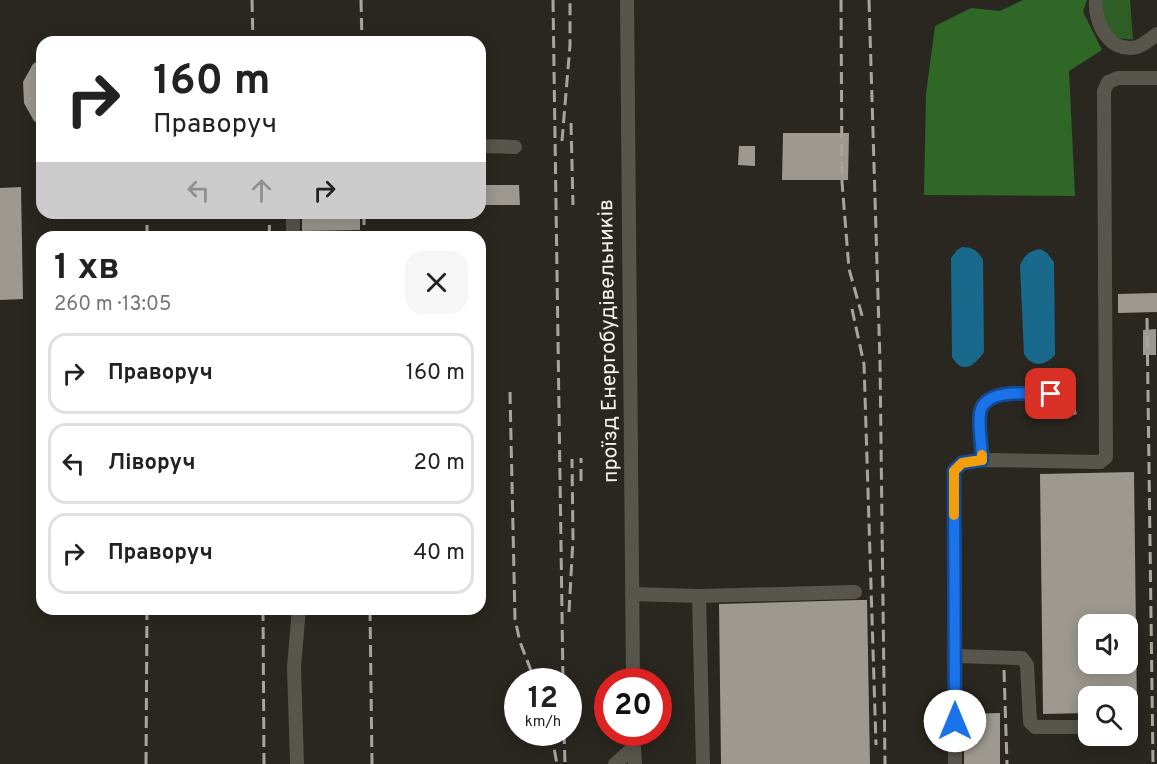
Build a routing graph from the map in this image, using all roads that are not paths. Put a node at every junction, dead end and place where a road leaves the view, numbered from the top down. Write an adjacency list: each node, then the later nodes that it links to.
1 (627, 0): 10 (street, проїзд Енергобудівельників)
2 (1096, 0): 3 (street)
3 (1157, 34)
4 (1157, 78): 8 (street)
5 (486, 146): 6 (street)
6 (515, 147)
7 (1060, 403): 8 (street)
8 (982, 460): 13 (street)
9 (855, 592): 11 (street)
10 (632, 594): 11 (street); 14 (street, проїзд Енергобудівельників)
11 (699, 596): 20 (street)
12 (298, 615): 17 (street)
13 (955, 656): 15 (street); 21 (street)
14 (633, 668)
15 (1078, 726)
16 (633, 748): 18 (street); 19 (street)
17 (297, 764)
18 (615, 764)
19 (635, 764)
20 (703, 764)
21 (955, 764)

